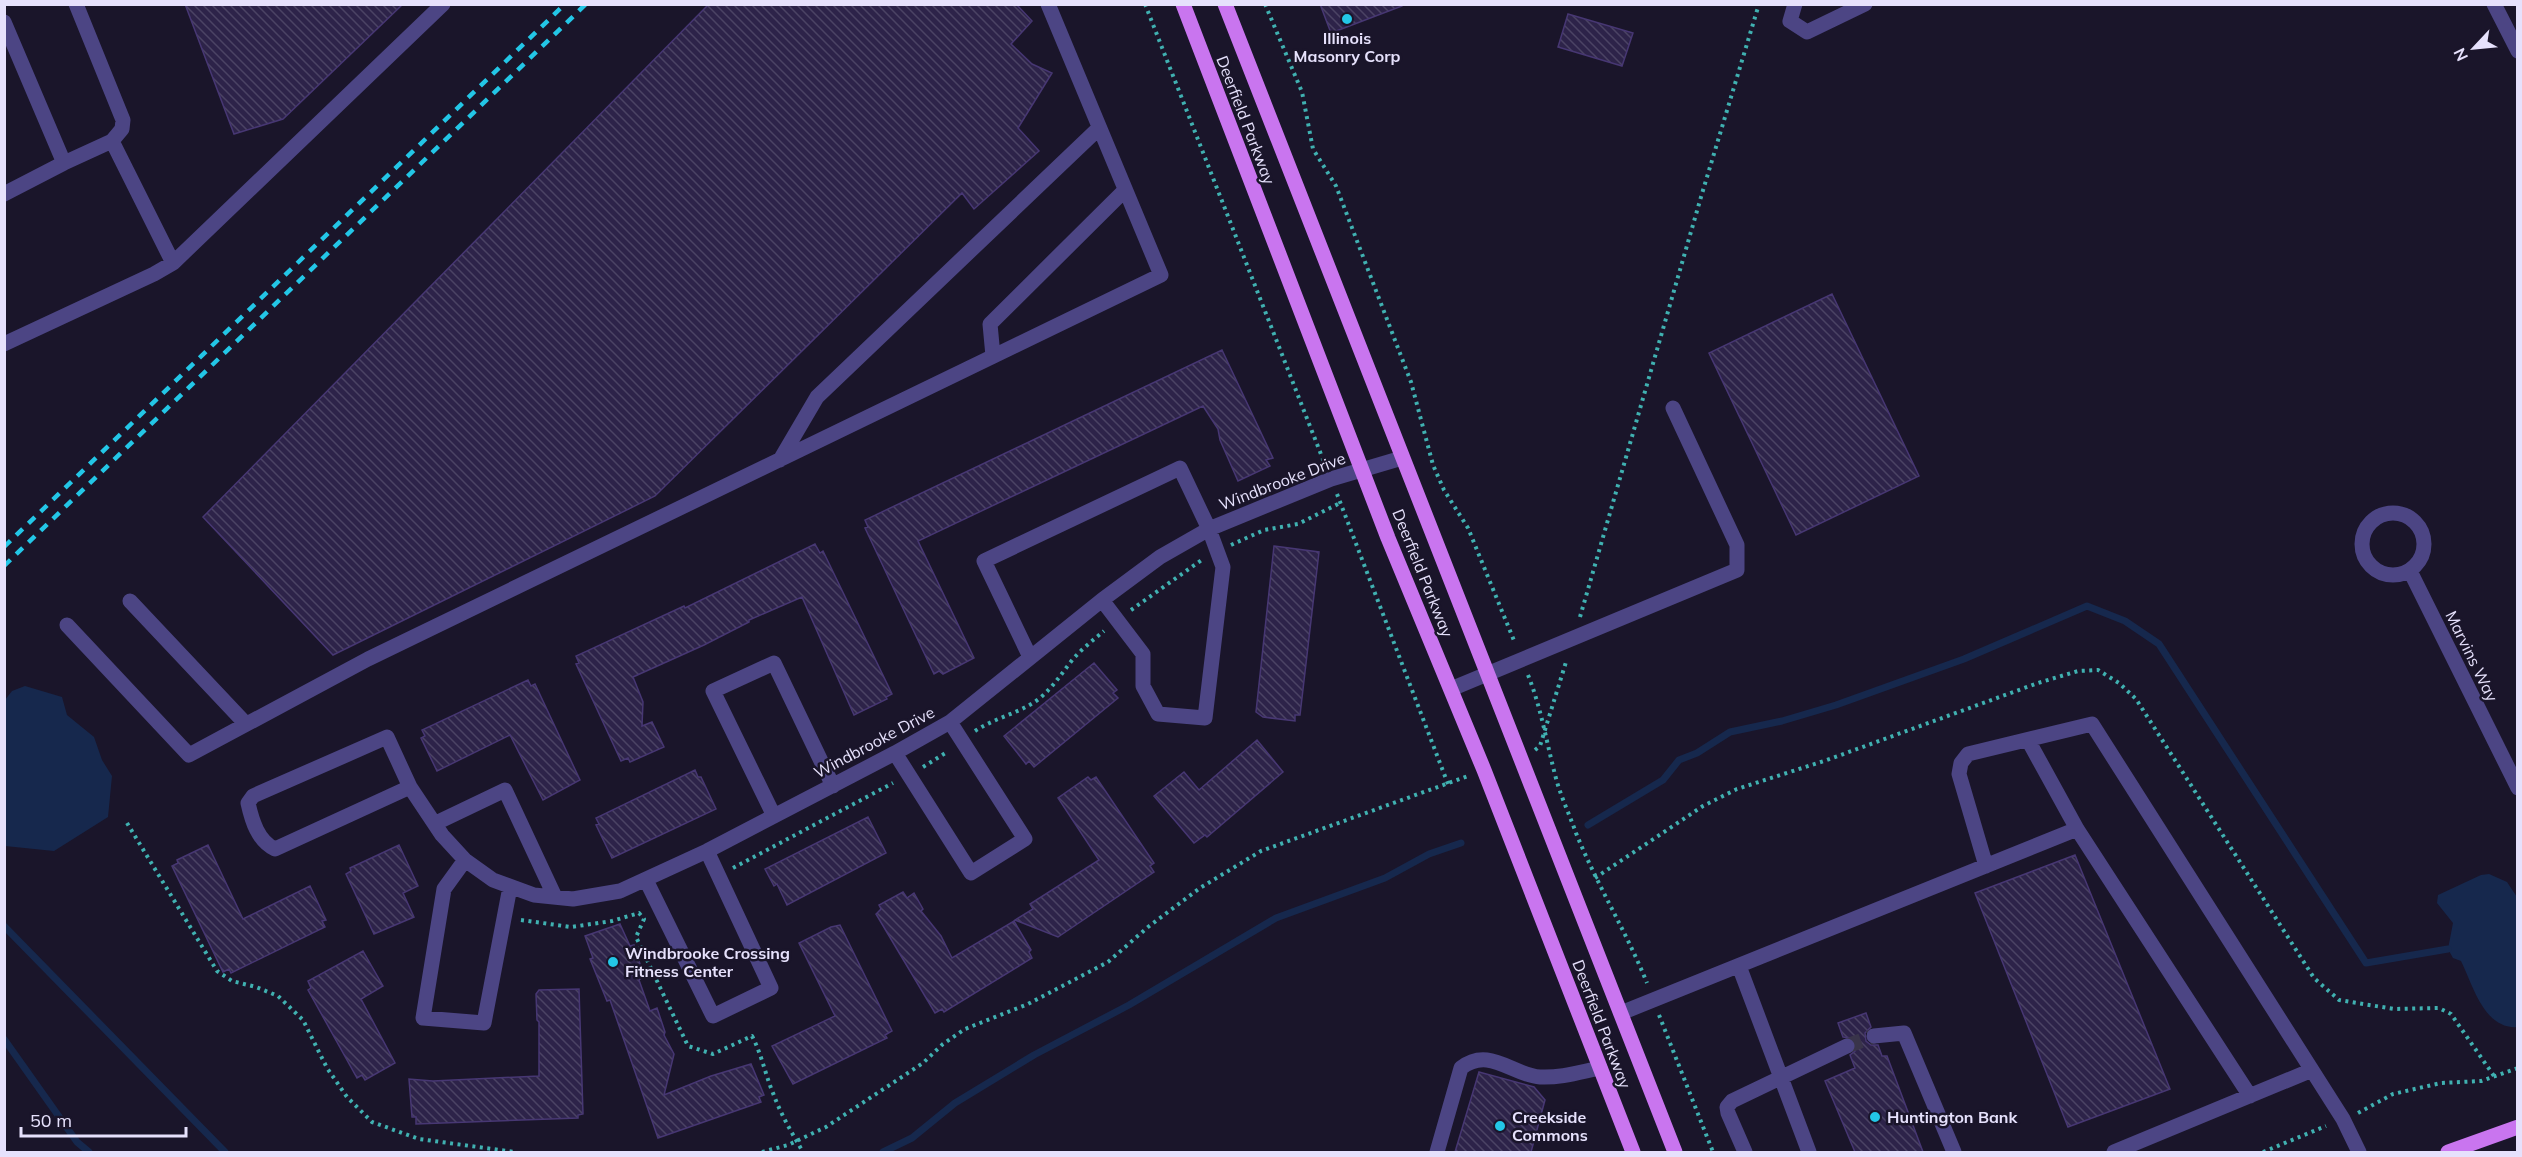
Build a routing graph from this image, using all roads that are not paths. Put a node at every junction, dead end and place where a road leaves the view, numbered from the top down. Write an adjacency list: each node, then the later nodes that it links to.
1 (76, 4): 12 (street)
2 (443, 4): 16 (street)
3 (1048, 4): 11 (street)
4 (1182, 4): 22 (main road, Deerfield Parkway)
5 (1225, 4): 20 (main road, Deerfield Parkway)
6 (1795, 4): 7 (street)
7 (1864, 4)
8 (2494, 4): 10 (street)
9 (4, 22): 13 (street)
10 (2517, 51)
11 (1099, 128): 14 (street); 21 (street)
12 (111, 141): 13 (street); 16 (street)
13 (64, 163): 15 (street)
14 (1125, 190): 18 (street); 18 (street)
15 (4, 194)
16 (173, 263): 17 (street)
17 (4, 344)
18 (993, 356): 21 (street)
19 (1673, 408): 29 (street)
20 (1402, 458): 22 (street, Windbrooke Drive); 29 (main road, Deerfield Parkway)
21 (780, 460): 32 (street)
22 (1362, 470): 23 (street, Windbrooke Drive); 30 (main road, Deerfield Parkway)
23 (1209, 529): 25 (street, Windbrooke Drive); 25 (street); 28 (street)
24 (2410, 571): 24 (street); 37 (street, Marvins Way)
25 (1102, 600): 28 (street, Windbrooke Drive)
26 (130, 601): 32 (street)
27 (67, 625): 32 (street)
28 (1030, 657): 31 (street, Windbrooke Drive)
29 (1487, 675): 30 (street); 48 (main road, Deerfield Parkway)
30 (1451, 689): 51 (main road, Deerfield Parkway)
31 (950, 722): 34 (street, Windbrooke Drive); 34 (street)
32 (246, 723)
33 (2028, 740): 40 (street); 43 (street); 52 (street)
34 (895, 753): 35 (street, Windbrooke Drive)
35 (833, 786): 38 (street, Windbrooke Drive); 38 (street)
36 (410, 787): 36 (street, Windbrooke Drive); 39 (street, Windbrooke Drive)
37 (2517, 788)
38 (774, 816): 41 (street, Windbrooke Drive)
39 (436, 823): 42 (street, Windbrooke Drive); 46 (street)
40 (2077, 829): 43 (street); 54 (street)
41 (707, 851): 44 (street, Windbrooke Drive); 44 (street)
42 (465, 860): 45 (street, Windbrooke Drive); 45 (street)
43 (1986, 866): 47 (street)
44 (646, 880): 46 (street, Windbrooke Drive)
45 (517, 889): 46 (street, Windbrooke Drive)
46 (555, 897)
47 (1739, 966): 48 (street); 53 (street)
48 (1620, 1013): 58 (main road, Deerfield Parkway)
49 (1874, 1036): 61 (street)
50 (1847, 1046): 53 (street)
51 (1600, 1068): 56 (street); 57 (main road, Deerfield Parkway)
52 (2312, 1070): 54 (street); 63 (street)
53 (1781, 1079): 59 (street); 60 (street)
54 (2250, 1096): 62 (street)
55 (2517, 1126): 64 (main road)
56 (1437, 1152)
57 (1633, 1152)
58 (1675, 1152)
59 (1745, 1152)
60 (1809, 1152)
61 (1954, 1152)
62 (2114, 1152)
63 (2359, 1152)
64 (2448, 1152)

